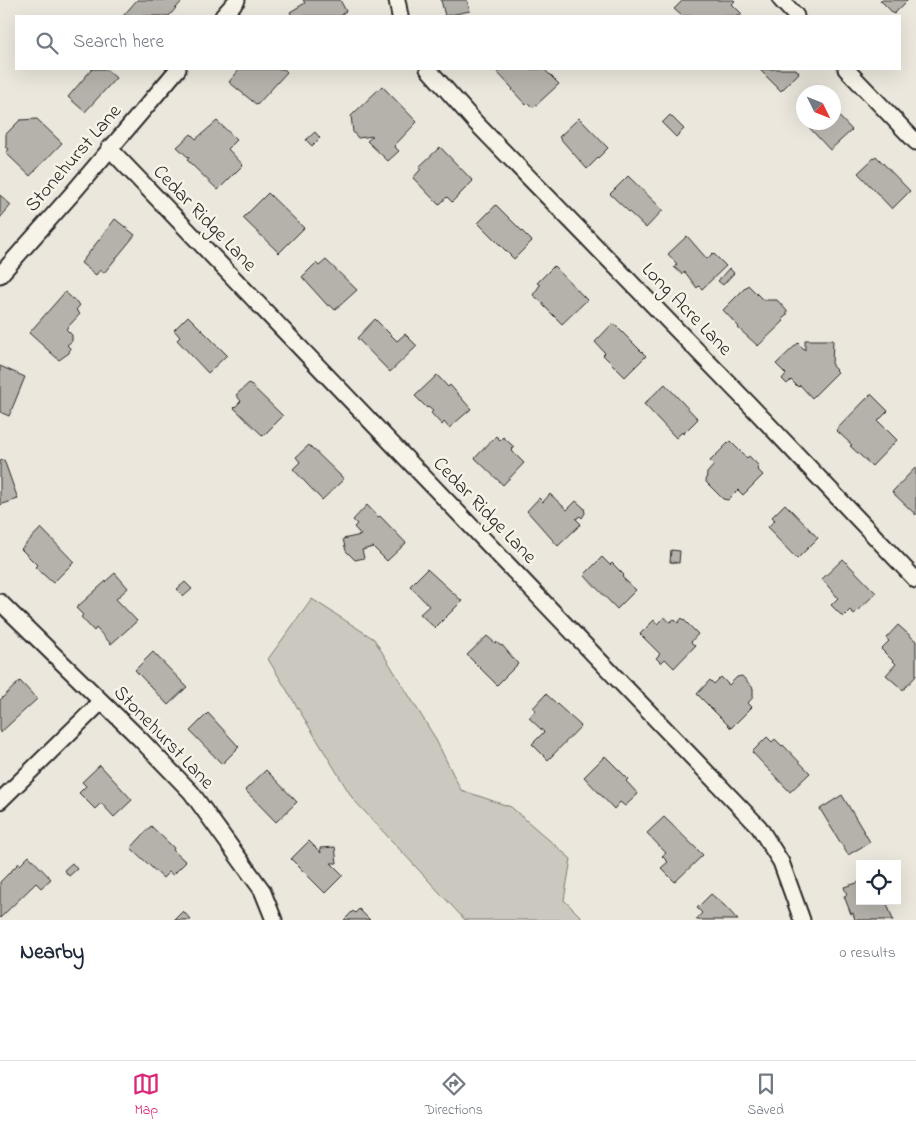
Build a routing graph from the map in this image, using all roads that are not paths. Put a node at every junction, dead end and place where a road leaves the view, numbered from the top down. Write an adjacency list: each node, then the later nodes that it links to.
1 (237, 0): 4 (street)
2 (397, 0): 5 (street)
3 (780, 0): 6 (street)
4 (224, 15)
5 (400, 15)
6 (795, 15)
7 (177, 70): 11 (street, Stonehurst Lane)
8 (429, 70): 13 (street, Long Acre Lane)
9 (847, 70): 10 (street)
10 (916, 142)
11 (109, 148): 12 (street, Stonehurst Lane); 18 (street, Cedar Ridge Lane)
12 (0, 275)
13 (916, 580)
14 (0, 602): 15 (street, Stonehurst Lane)
15 (102, 702): 16 (street); 17 (street, Stonehurst Lane)
16 (0, 801)
17 (274, 920)
18 (802, 920)

